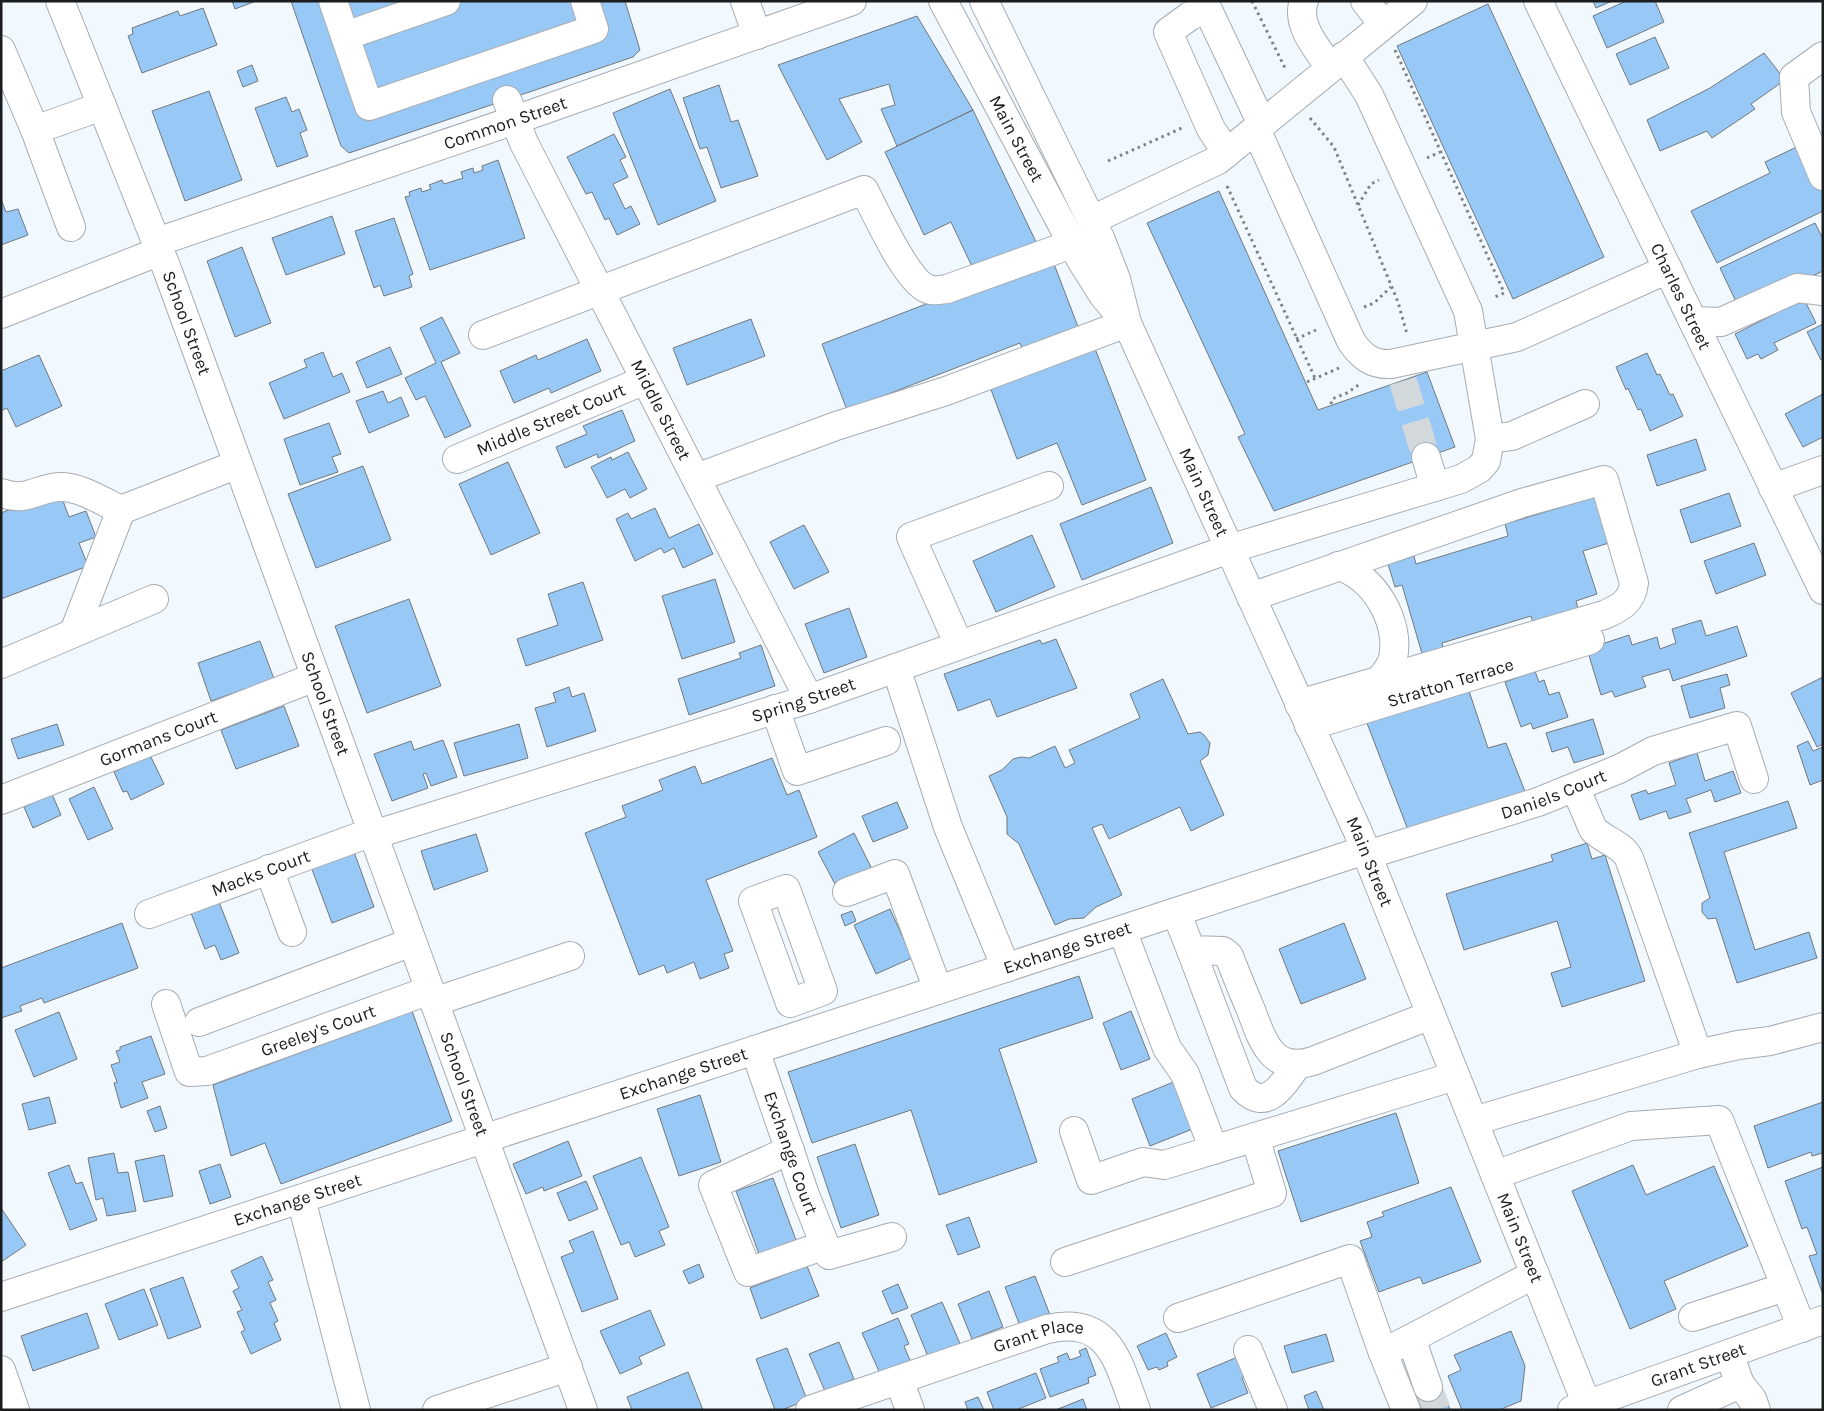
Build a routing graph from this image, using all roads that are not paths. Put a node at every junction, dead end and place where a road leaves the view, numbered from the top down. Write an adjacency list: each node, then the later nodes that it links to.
1 (60, 1): 19 (street, School Street)
2 (333, 1): 15 (street)
3 (446, 1): 15 (street)
4 (585, 1): 15 (street)
5 (745, 1): 14 (street)
6 (852, 1): 14 (street, Common Street)
7 (943, 1): 27 (street, Main Street)
8 (984, 1): 25 (street, Main Street)
9 (1304, 1): 18 (street)
10 (1365, 1): 13 (street)
11 (1413, 1): 13 (street)
12 (1538, 1): 29 (street, Charles Street)
13 (1383, 24): 18 (street)
14 (757, 35): 20 (street, Common Street)
15 (345, 36)
16 (1, 50): 22 (street)
17 (1823, 56): 24 (street)
18 (1337, 61): 21 (street); 36 (street)
19 (102, 106): 22 (street); 28 (street, School Street)
20 (511, 110): 28 (street, Common Street); 30 (street, Middle Street)
21 (1259, 126): 23 (street); 23 (street); 36 (street)
22 (35, 130): 26 (street)
23 (1227, 153): 25 (street)
24 (1823, 176)
25 (1092, 220): 34 (street, Main Street)
26 (71, 227)
27 (1072, 244): 30 (street); 34 (street, Main Street)
28 (158, 247): 32 (street, Common Street); 42 (street, School Street)
29 (1668, 269): 33 (street, Charles Street); 36 (street)
30 (599, 290): 35 (street); 37 (street, Middle Street)
31 (1823, 291): 33 (street)
32 (1, 314)
33 (1693, 320): 47 (street, Charles Street)
34 (1127, 323): 44 (street); 50 (street, Main Street)
35 (483, 335)
36 (1475, 346): 39 (street)
37 (646, 380): 41 (street, Middle Street Court); 44 (street, Middle Street)
38 (1585, 404): 39 (street)
39 (1490, 439): 46 (street, Spring Street)
40 (1426, 457): 46 (street)
41 (456, 459)
42 (238, 464): 49 (street); 60 (street, School Street)
43 (1823, 470): 47 (street)
44 (696, 478): 62 (street, Middle Street)
45 (1049, 486): 57 (street)
46 (1435, 487): 50 (street, Spring Street)
47 (1774, 488): 52 (street, Charles Street)
48 (1, 493): 49 (street)
49 (122, 510): 55 (street)
50 (1229, 549): 53 (street, Main Street); 57 (street, Spring Street)
51 (1338, 566): 53 (street); 61 (street); 61 (street)
52 (1823, 590)
53 (1251, 597): 64 (street, Main Street)
54 (154, 599): 55 (street)
55 (74, 632): 58 (street)
56 (1590, 640): 64 (street, Stratton Terrace)
57 (959, 645): 59 (street, Spring Street)
58 (1, 664)
59 (896, 668): 62 (street, Spring Street); 80 (street)
60 (315, 677): 68 (street, Gormans Court); 69 (street, School Street)
61 (1379, 681): 64 (street)
62 (809, 699): 63 (street, Spring Street)
63 (775, 709): 65 (street); 69 (street, Spring Street)
64 (1304, 715): 70 (street, Main Street)
65 (886, 741)
66 (1754, 779): 67 (street, Daniels Court)
67 (1575, 788): 70 (street, Daniels Court); 90 (street)
68 (1, 800)
69 (372, 834): 71 (street, Macks Court); 77 (street, School Street)
70 (1366, 853): 73 (street, Exchange Street); 85 (street, Main Street)
71 (269, 869): 74 (street, Macks Court); 76 (street)
72 (847, 892): 81 (street)
73 (1176, 912): 75 (street, Exchange Street); 78 (street)
74 (149, 914)
75 (1122, 930): 80 (street, Exchange Street); 98 (street)
76 (292, 932)
77 (412, 942): 83 (street, School Street); 86 (street)
78 (1191, 950): 91 (street); 91 (street)
79 (570, 956): 83 (street, Greeley's Court)
80 (1006, 968): 81 (street, Exchange Street)
81 (938, 990): 87 (street, Exchange Street)
82 (814, 995): 87 (street)
83 (432, 996): 84 (street, Greeley's Court); 96 (street, School Street)
84 (166, 1004)
85 (1431, 1015): 91 (street); 92 (street, Main Street)
86 (199, 1022)
87 (825, 1027): 89 (street, Exchange Street)
88 (1823, 1027): 90 (street)
89 (755, 1050): 96 (street, Exchange Street); 97 (street, Exchange Court)
90 (1698, 1054): 93 (street)
91 (1297, 1064)
92 (1455, 1076): 93 (street, Main Street); 95 (street)
93 (1474, 1122): 99 (street, Main Street)
94 (1074, 1131): 98 (street)
95 (1255, 1137): 98 (street); 103 (street)
96 (484, 1139): 100 (street, Exchange Street); 114 (street, School Street)
97 (790, 1150): 102 (street, Exchange Court); 102 (street)
98 (1214, 1150)
99 (1495, 1175): 104 (street, Main Street); 105 (street)
100 (301, 1199): 106 (street, Exchange Street); 121 (street)
101 (892, 1237): 102 (street)
102 (827, 1250)
103 (1065, 1262)
104 (1535, 1274): 110 (street); 119 (street, Main Street)
105 (1785, 1286): 108 (street); 109 (street)
106 (1, 1298)
107 (1178, 1318): 112 (street)
108 (1693, 1318)
109 (1812, 1324): 113 (street, Grant Street)
110 (1412, 1340): 112 (street); 118 (street)
111 (1248, 1350): 127 (street)
112 (1383, 1353): 128 (street)
113 (1729, 1354): 117 (street); 119 (street, Grant Street)
114 (568, 1367): 122 (street); 123 (street, School Street)
115 (1, 1370): 120 (street)
116 (899, 1380): 124 (street, Grant Place); 125 (street); 126 (street, Grant Place)
117 (1740, 1384): 129 (street); 130 (street)
118 (1428, 1387)
119 (1583, 1408)
120 (14, 1409)
121 (356, 1410)
122 (437, 1410)
123 (583, 1410)
124 (810, 1410)
125 (910, 1410)
126 (1136, 1410)
127 (1273, 1410)
128 (1406, 1410)
129 (1682, 1410)
130 (1756, 1410)

